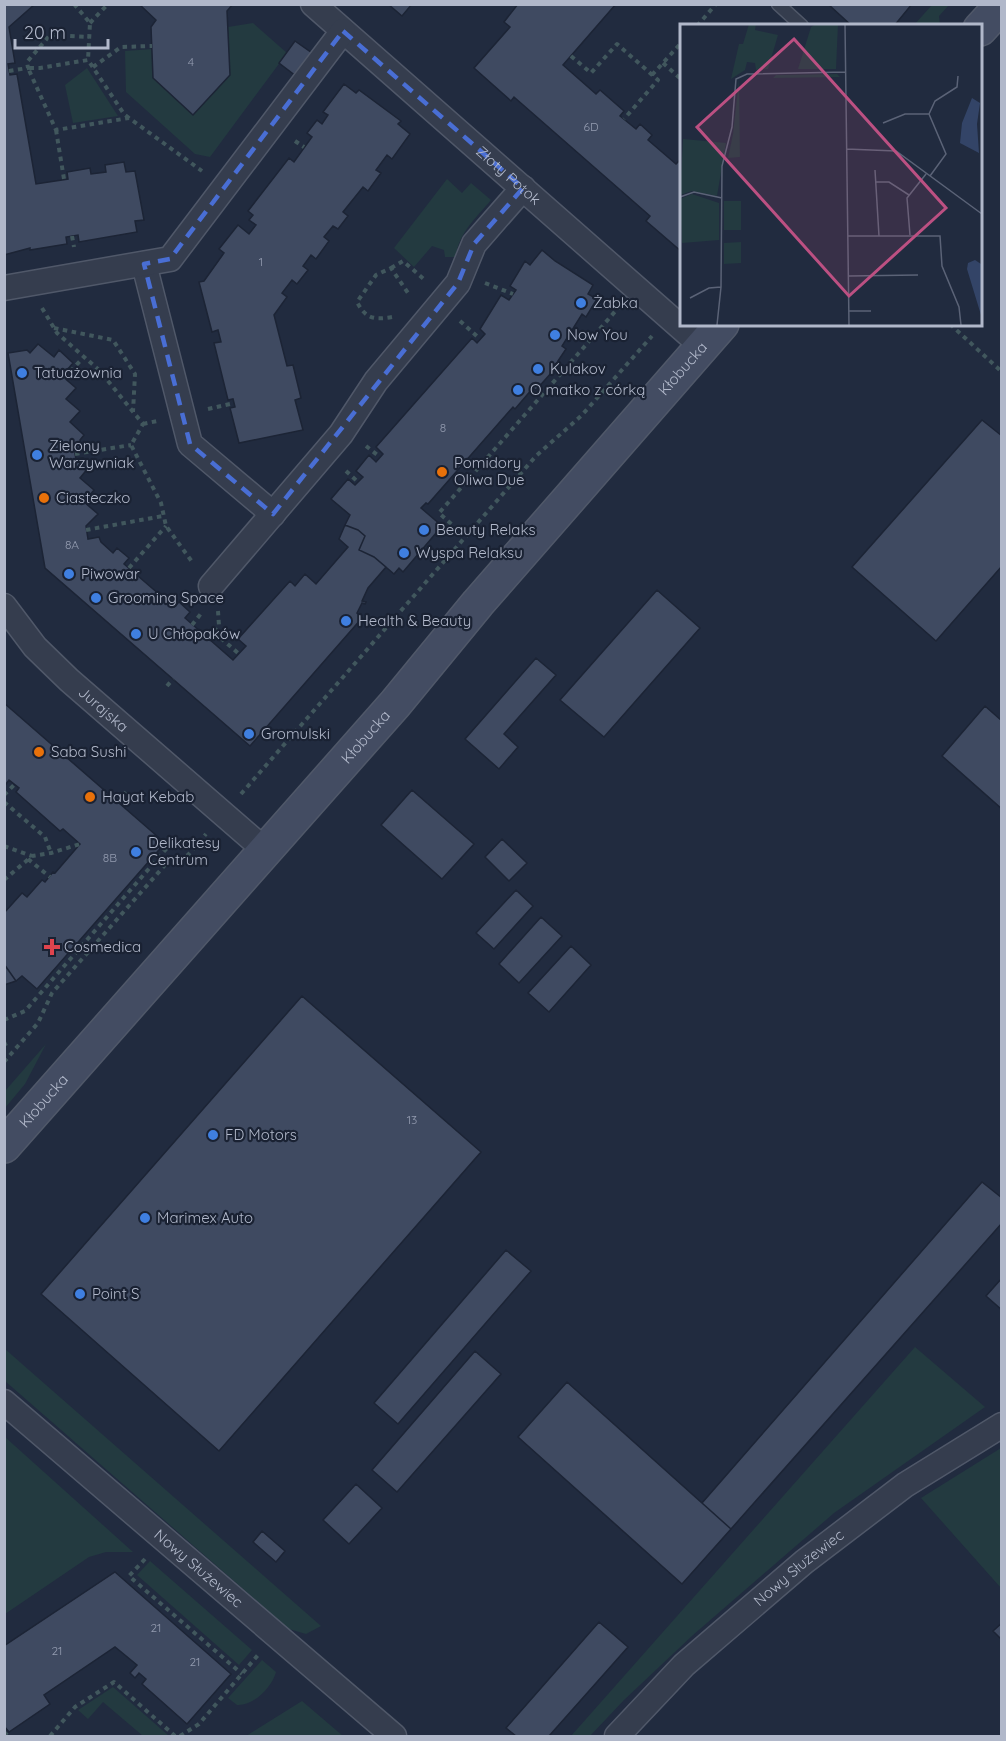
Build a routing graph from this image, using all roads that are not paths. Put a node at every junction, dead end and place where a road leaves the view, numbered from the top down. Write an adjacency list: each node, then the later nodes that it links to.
1 (314, 4): 6 (street, Złoty Potok)
2 (778, 4): 4 (lane)
3 (1002, 5): 5 (street)
4 (800, 24)
5 (982, 28)
6 (343, 31): 7 (street, Złoty Potok); 8 (street)
7 (523, 188): 10 (street, Złoty Potok); 13 (street)
8 (144, 264): 9 (street); 13 (street)
9 (15, 286)
10 (680, 321)
11 (692, 326): 12 (street, Złoty Potok)
12 (712, 335): 16 (street, Kłobucka)
13 (273, 514): 14 (street)
14 (211, 586)
15 (4, 606): 16 (street, Jurajska)
16 (266, 851): 17 (street, Kłobucka)
17 (4, 1146)
18 (4, 1402): 20 (street, Nowy Służewiec)
19 (1002, 1425): 21 (street, Nowy Służewiec)
20 (394, 1737)
21 (616, 1737)

